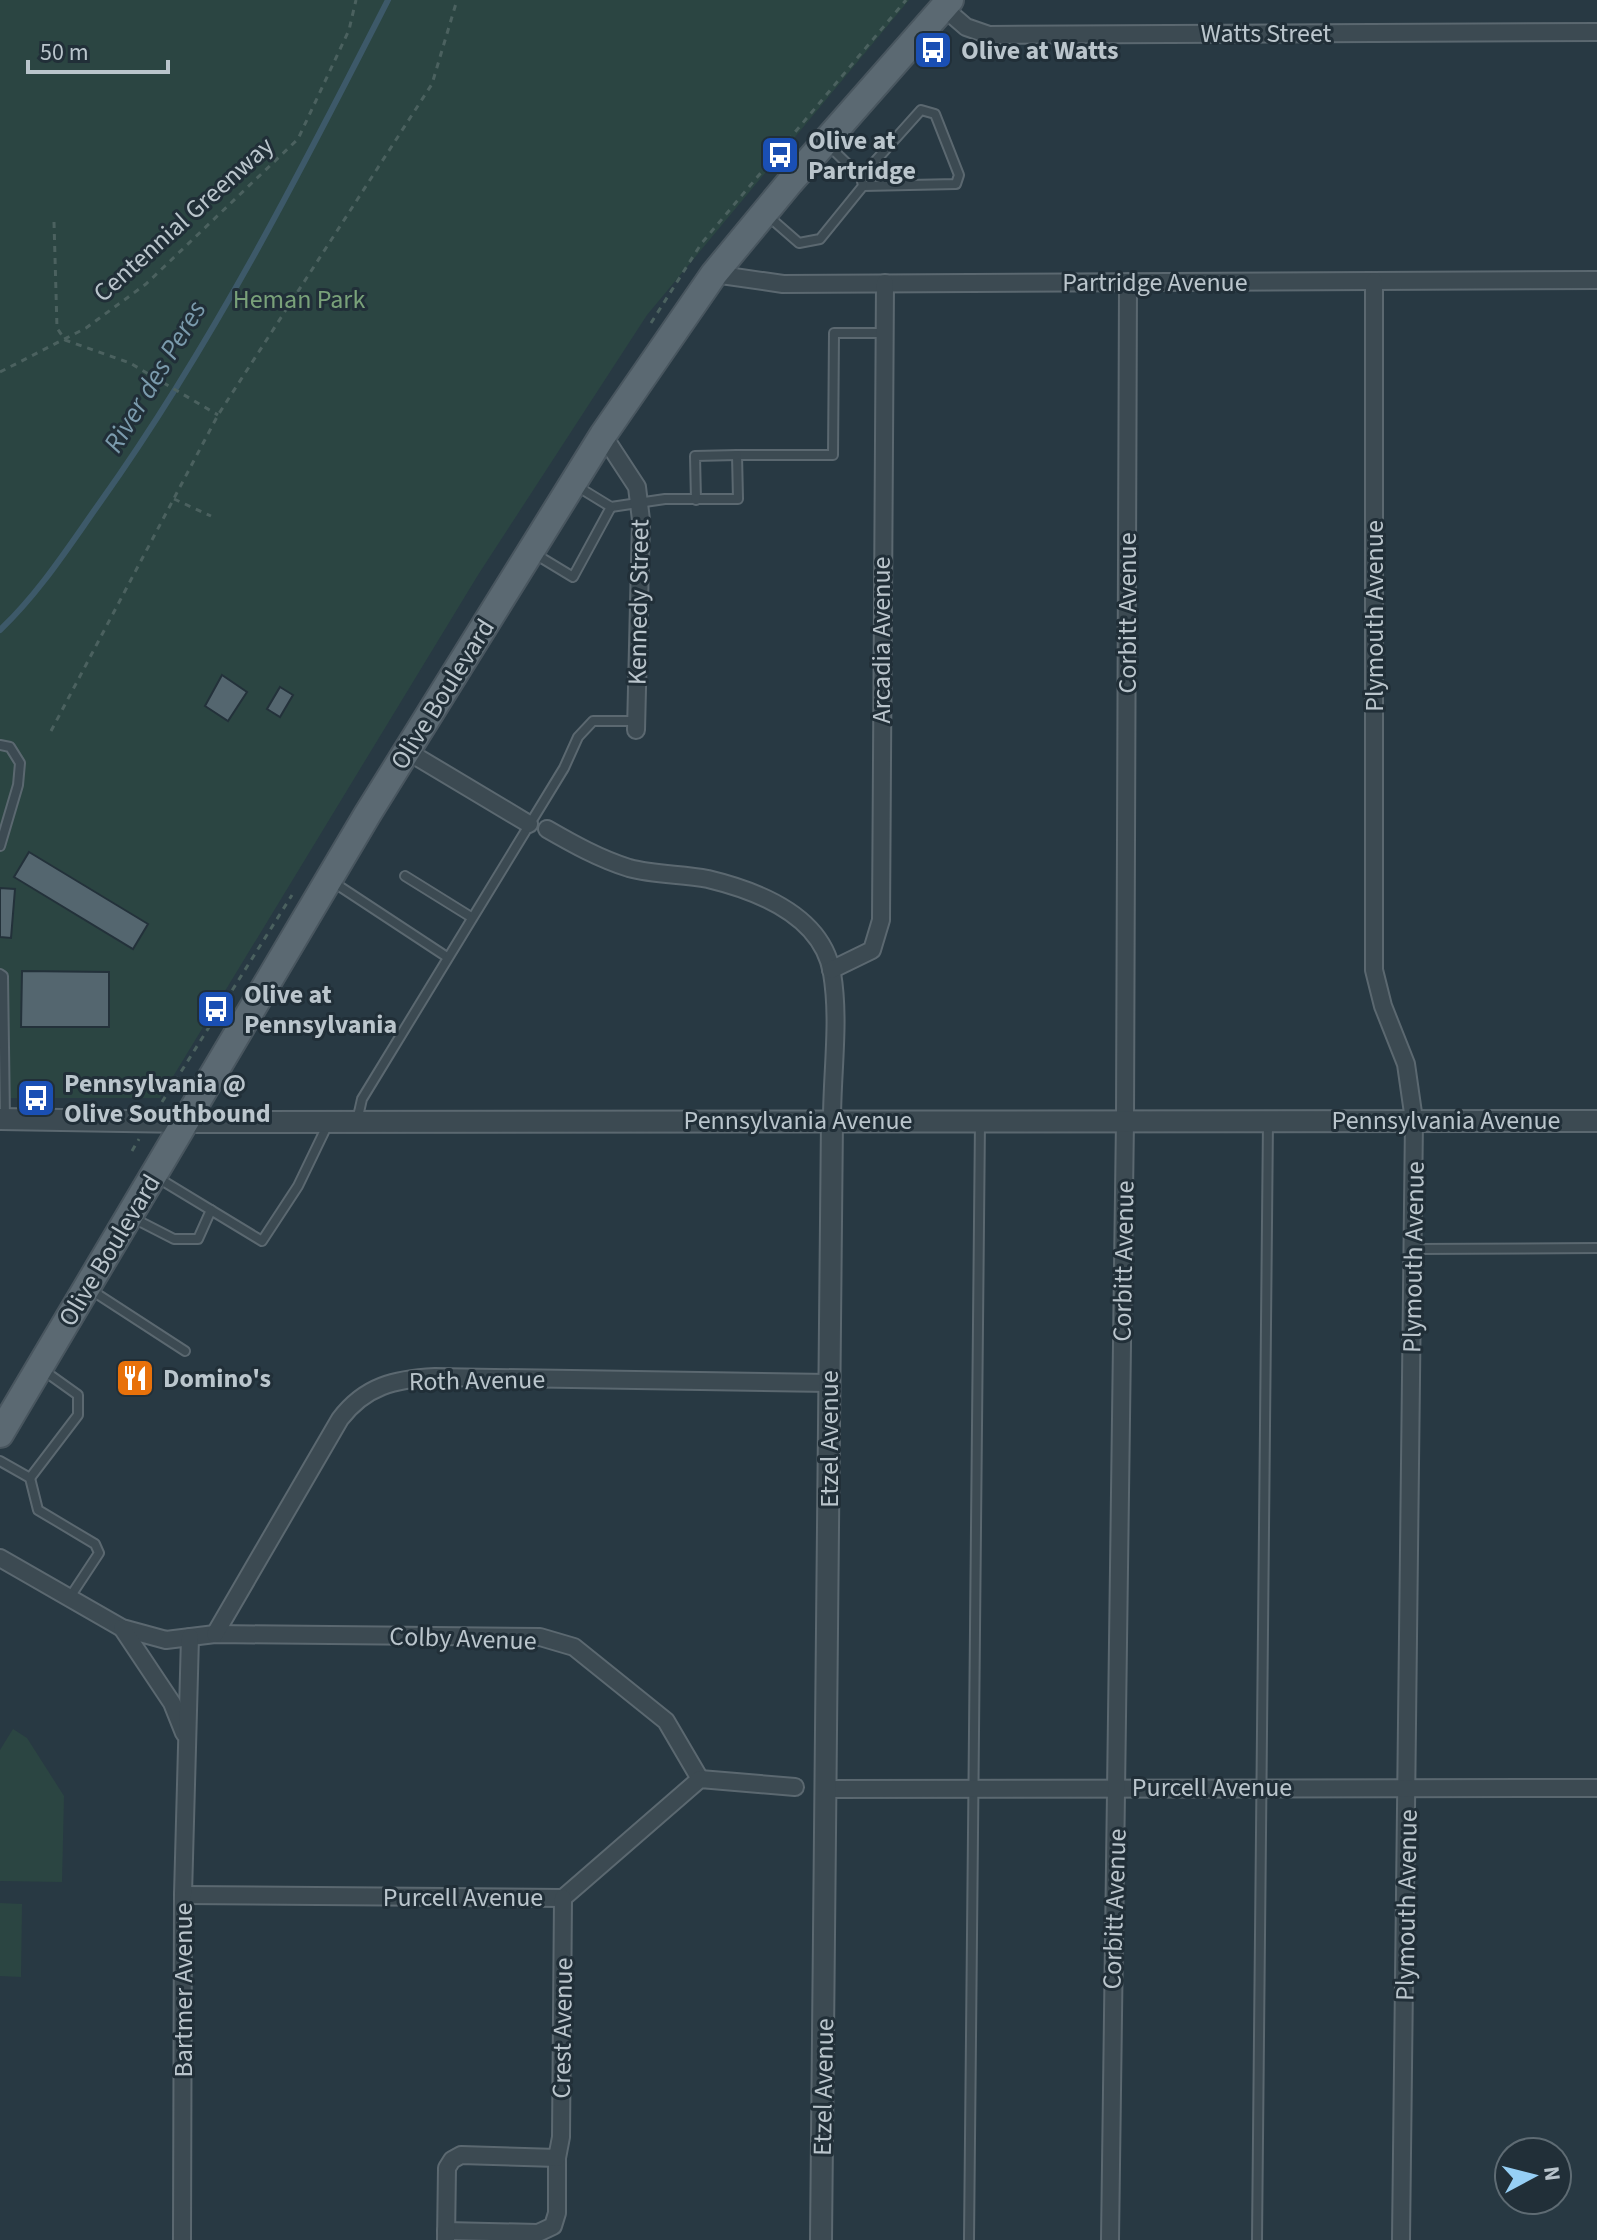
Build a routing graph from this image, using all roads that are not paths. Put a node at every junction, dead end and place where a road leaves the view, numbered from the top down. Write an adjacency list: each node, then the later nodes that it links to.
1 (947, 4): 2 (street, Watts Street); 3 (main road, Olive Boulevard)
2 (1597, 32)
3 (825, 142): 4 (lane); 5 (main road, Olive Boulevard)
4 (862, 182): 4 (lane); 5 (lane)
5 (764, 213): 6 (main road, Olive Boulevard)
6 (714, 274): 10 (street, Partridge Avenue); 12 (main road, Olive Boulevard)
7 (1597, 280): 8 (street, Partridge Avenue)
8 (1374, 281): 9 (street, Partridge Avenue); 36 (street, Plymouth Avenue)
9 (1128, 282): 10 (street, Partridge Avenue); 34 (street, Corbitt Avenue)
10 (885, 283): 11 (street, Arcadia Avenue)
11 (884, 333): 13 (lane); 29 (street, Arcadia Avenue)
12 (603, 435): 14 (main road, Olive Boulevard); 16 (street, Kennedy Street)
13 (737, 455): 15 (lane); 15 (lane)
14 (573, 484): 17 (lane); 18 (main road, Olive Boulevard)
15 (696, 500): 16 (lane)
16 (639, 503): 17 (lane); 19 (street, Kennedy Street)
17 (611, 507): 18 (lane)
18 (530, 551): 21 (main road, Olive Boulevard)
19 (636, 725): 22 (lane)
20 (0, 745): 24 (lane)
21 (407, 751): 22 (street); 26 (main road, Olive Boulevard)
22 (529, 824): 27 (lane)
23 (547, 829): 29 (street, Etzel Avenue)
24 (0, 846)
25 (405, 876): 27 (lane)
26 (329, 879): 28 (lane); 39 (main road, Olive Boulevard)
27 (471, 917): 28 (lane)
28 (447, 957): 37 (lane)
29 (831, 970): 33 (street, Etzel Avenue)
30 (0, 974): 31 (lane)
31 (3, 1119): 39 (street, Pennsylvania Avenue)
32 (980, 1119): 33 (street, Pennsylvania Avenue); 34 (street, Pennsylvania Avenue); 66 (lane)
33 (832, 1120): 37 (street, Pennsylvania Avenue); 49 (street, Etzel Avenue)
34 (1125, 1120): 35 (street, Pennsylvania Avenue); 63 (street, Corbitt Avenue)
35 (1268, 1120): 36 (street, Pennsylvania Avenue); 61 (lane)
36 (1414, 1120): 38 (street, Pennsylvania Avenue); 45 (street, Plymouth Avenue)
37 (357, 1121): 40 (street, Pennsylvania Avenue)
38 (1597, 1121)
39 (185, 1122): 40 (street, Pennsylvania Avenue); 41 (main road, Olive Boulevard)
40 (324, 1122): 42 (lane)
41 (154, 1175): 42 (lane); 43 (main road, Olive Boulevard)
42 (211, 1210): 43 (lane)
43 (129, 1216): 46 (main road, Olive Boulevard)
44 (1597, 1248): 45 (lane)
45 (1413, 1249): 62 (street, Plymouth Avenue)
46 (87, 1287): 47 (lane); 48 (main road, Olive Boulevard)
47 (185, 1351)
48 (39, 1367): 50 (main road, Olive Boulevard); 52 (lane)
49 (829, 1383): 56 (street, Roth Avenue); 65 (street, Etzel Avenue)
50 (0, 1434)
51 (0, 1461): 52 (lane)
52 (30, 1478): 54 (lane)
53 (0, 1558): 54 (street, Bartmer Avenue)
54 (70, 1597): 55 (street, Bartmer Avenue)
55 (122, 1628): 57 (street, Bartmer Avenue); 58 (street, Bartmer Avenue)
56 (215, 1634): 57 (street, Bartmer Avenue); 59 (street, Colby Avenue)
57 (190, 1637): 58 (street, Bartmer Avenue)
58 (186, 1740): 67 (street, Bartmer Avenue)
59 (700, 1779): 60 (street); 68 (street, Purcell Avenue)
60 (795, 1787)
61 (1260, 1787): 62 (street, Purcell Avenue); 63 (street, Purcell Avenue); 75 (lane)
62 (1408, 1787): 64 (street, Purcell Avenue); 76 (street, Plymouth Avenue)
63 (1117, 1788): 66 (street, Purcell Avenue); 74 (street, Corbitt Avenue)
64 (1597, 1788)
65 (826, 1789): 66 (street, Purcell Avenue); 72 (street, Etzel Avenue)
66 (972, 1789): 73 (lane)
67 (183, 1895): 68 (street, Purcell Avenue); 71 (street, Bartmer Avenue)
68 (563, 1898): 69 (street, Crest Avenue)
69 (557, 2158): 70 (street, Crest Avenue); 70 (street, Crest Avenue)
70 (446, 2236)
71 (182, 2240)
72 (821, 2240)
73 (969, 2240)
74 (1110, 2240)
75 (1257, 2240)
76 (1401, 2240)

